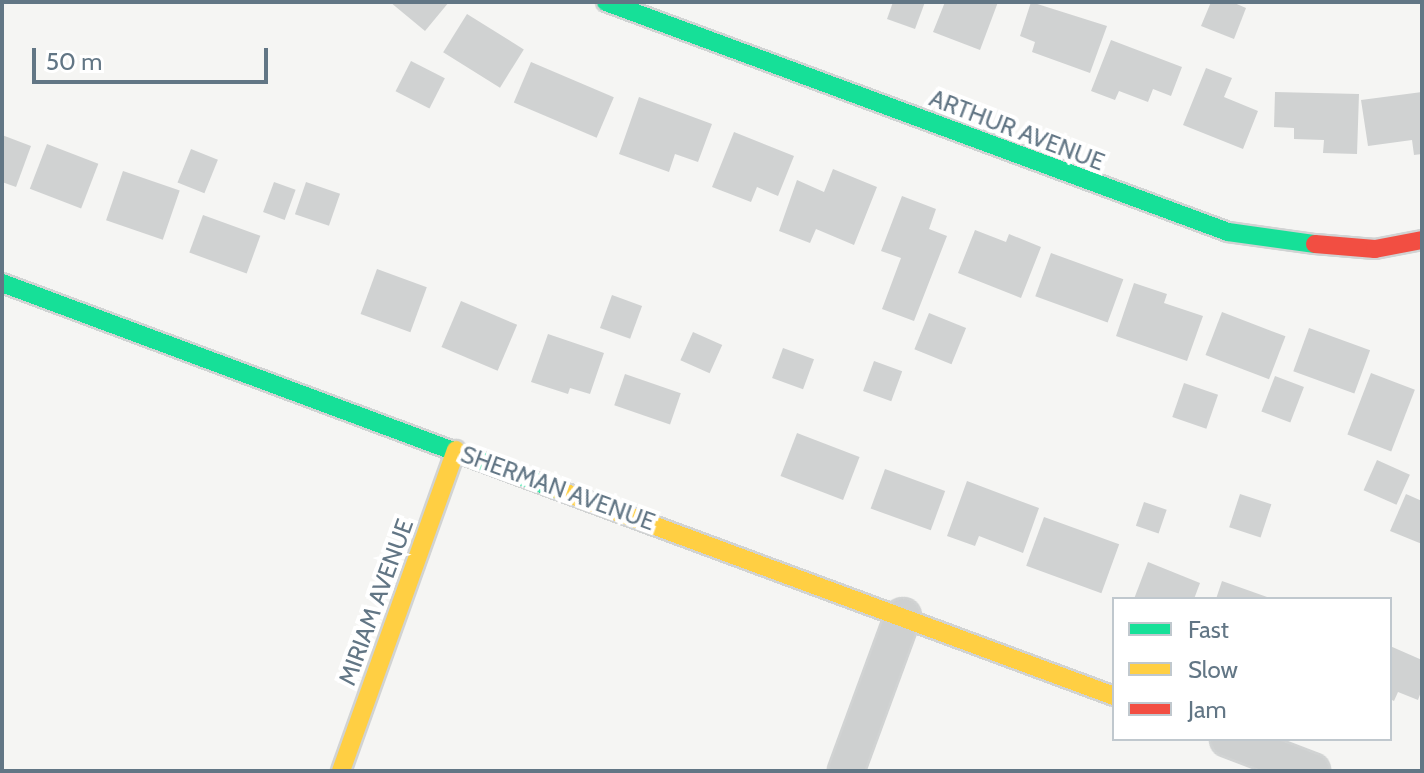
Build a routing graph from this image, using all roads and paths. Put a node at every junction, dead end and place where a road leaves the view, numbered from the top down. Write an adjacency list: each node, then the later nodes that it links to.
1 (606, 2): 2 (street, ARTHUR AVENUE)
2 (1422, 240)
3 (5, 294): 4 (street, SHERMAN AVENUE)
4 (456, 450): 5 (street, SHERMAN AVENUE); 8 (street, MIRIAM AVENUE)
5 (903, 616): 6 (street, SHERMAN AVENUE); 9 (street)
6 (1112, 695)
7 (1233, 741): 10 (street)
8 (341, 771)
9 (846, 771)
10 (1312, 771)

